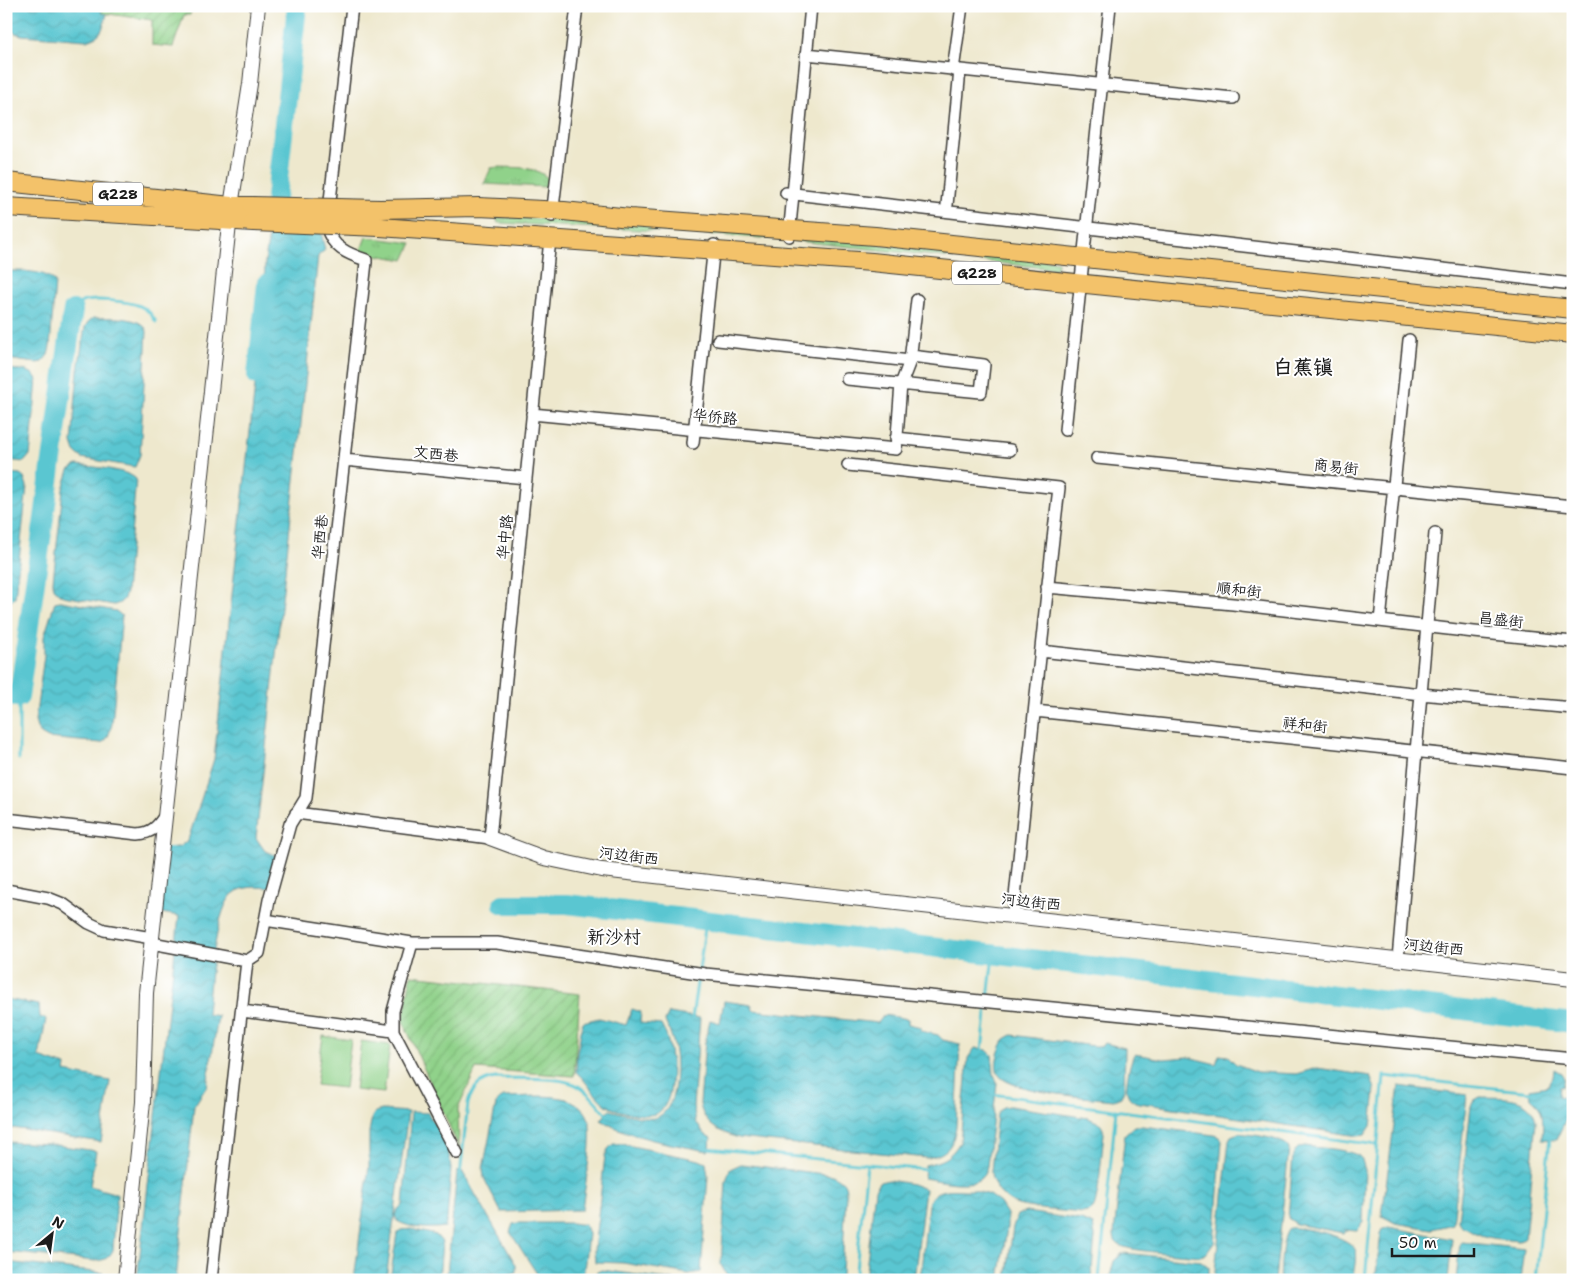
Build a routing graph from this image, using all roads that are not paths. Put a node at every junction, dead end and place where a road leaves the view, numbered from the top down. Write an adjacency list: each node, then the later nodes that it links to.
1 (258, 6): 15 (street)
2 (352, 6): 36 (street, 华西巷)
3 (577, 6): 17 (street)
4 (811, 6): 7 (street)
5 (962, 6): 8 (street)
6 (1110, 6): 9 (street)
7 (806, 54): 8 (street); 18 (street)
8 (957, 70): 9 (street); 13 (street)
9 (1102, 85): 10 (street); 31 (street)
10 (1233, 98)
11 (6, 182): 15 (highway, G228)
12 (786, 192): 21 (street)
13 (947, 205)
14 (6, 207): 15 (highway, G228)
15 (230, 214): 16 (highway, G228); 53 (street)
16 (252, 214): 19 (highway, G228, bridge); 23 (highway, G228, bridge)
17 (551, 217)
18 (789, 236)
19 (550, 239): 24 (highway, G228); 30 (street, 华中路)
20 (714, 244): 32 (street)
21 (1573, 284)
22 (917, 300): 27 (street)
23 (1573, 309)
24 (1573, 334)
25 (718, 340): 27 (street)
26 (1409, 340): 39 (street)
27 (911, 359): 29 (street); 29 (street)
28 (847, 379): 29 (street)
29 (901, 384): 33 (street)
30 (532, 414): 33 (street, 华侨路); 38 (street, 华中路)
31 (1065, 430)
32 (693, 443)
33 (896, 443): 34 (street, 华侨路)
34 (1010, 450)
35 (1097, 458): 39 (street, 商易街)
36 (344, 460): 38 (street, 文西巷); 52 (street, 华西巷)
37 (848, 465): 42 (street)
38 (526, 478): 55 (street, 华中路)
39 (1393, 488): 40 (street, 商易街); 43 (street)
40 (1573, 506)
41 (1435, 533): 44 (street)
42 (1047, 587): 43 (street, 順和街); 46 (street)
43 (1380, 621): 44 (street, 順和街)
44 (1427, 626): 45 (street, 昌盛街); 47 (street)
45 (1573, 642)
46 (1041, 651): 47 (street); 49 (street)
47 (1421, 694): 48 (street); 50 (street)
48 (1573, 708)
49 (1035, 711): 50 (street, 祥和街); 57 (street)
50 (1416, 751): 51 (street, 祥和街); 61 (street)
51 (1573, 768)
52 (296, 813): 55 (street); 58 (street, 华西巷)
53 (165, 815): 54 (street); 59 (street)
54 (6, 819)
55 (490, 838): 57 (street, 河边街西)
56 (6, 890): 59 (street)
57 (1013, 916): 61 (street, 河边街西)
58 (265, 920): 60 (street); 62 (street, 华西巷)
59 (152, 940): 62 (street); 68 (street)
60 (412, 943): 65 (street); 66 (street)
61 (1398, 959): 63 (street, 河边街西)
62 (247, 961): 64 (street)
63 (1573, 979)
64 (242, 1010): 65 (street); 69 (street)
65 (393, 1031): 67 (street)
66 (1573, 1059)
67 (457, 1153)
68 (125, 1280)
69 (211, 1280)

